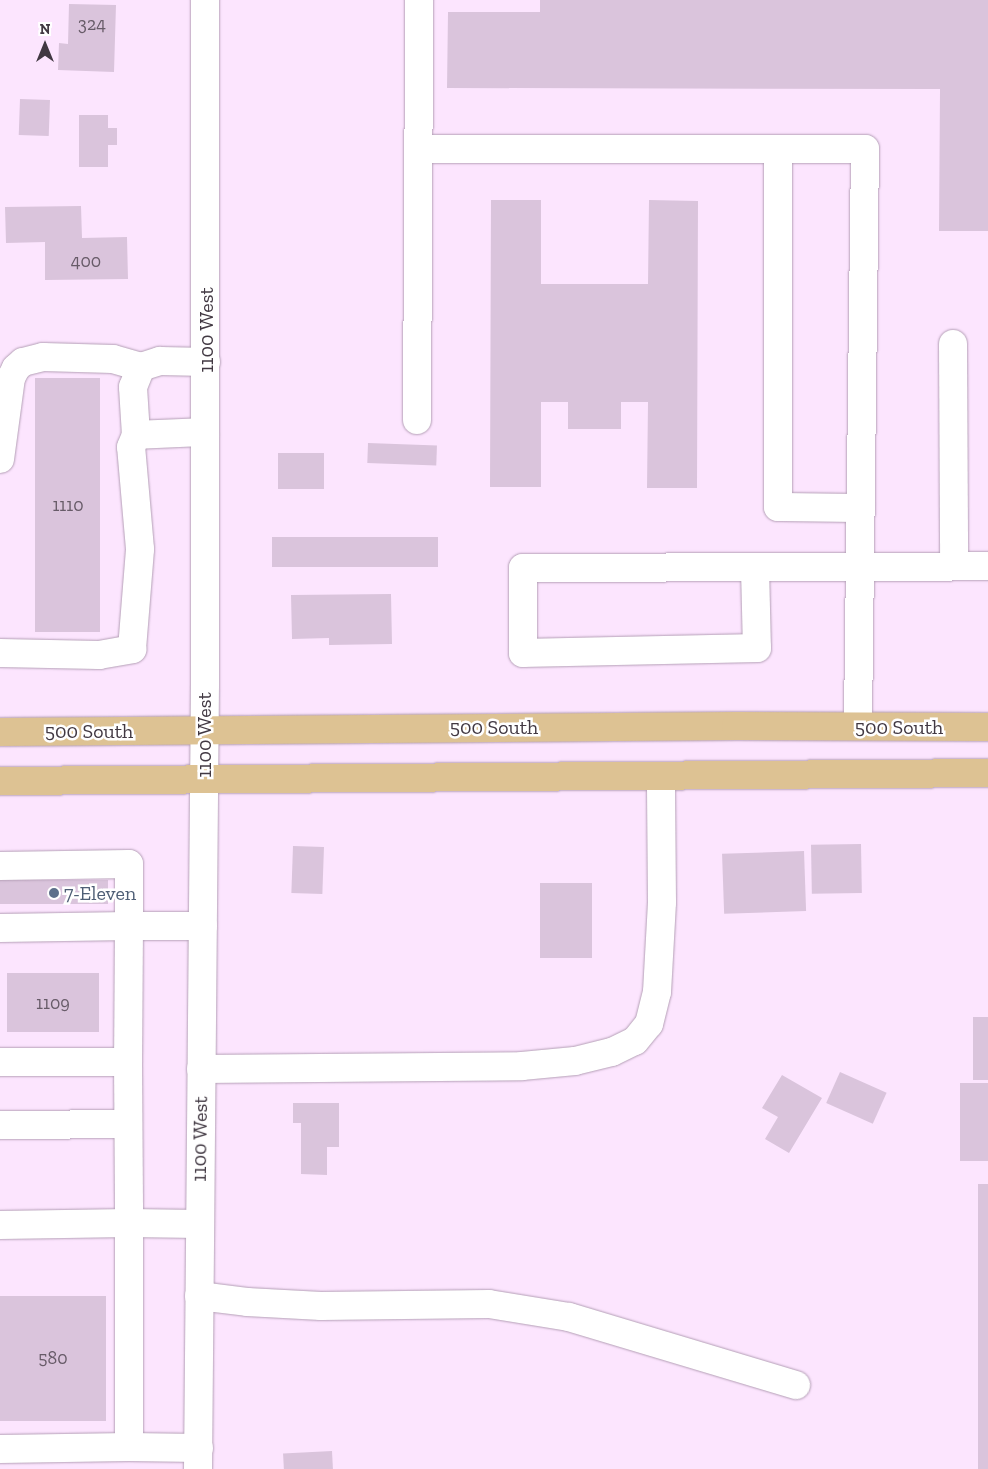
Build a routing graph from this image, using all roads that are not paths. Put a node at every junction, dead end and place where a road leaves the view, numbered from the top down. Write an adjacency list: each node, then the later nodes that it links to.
1 (205, 0): 6 (street, 1100 West)
2 (419, 0): 3 (street)
3 (418, 149): 4 (street); 8 (street)
4 (778, 149): 12 (street); 12 (street)
5 (953, 344): 13 (street)
6 (206, 362): 7 (street); 9 (street, 1100 West)
7 (141, 367): 10 (street); 11 (street)
8 (417, 420)
9 (205, 432): 10 (street); 20 (street, 1100 West)
10 (136, 435): 17 (street)
11 (0, 459)
12 (861, 508): 16 (street)
13 (954, 566): 14 (street); 16 (street)
14 (988, 566)
15 (755, 568): 15 (street); 16 (street)
16 (860, 568): 18 (street)
17 (0, 653)
18 (858, 726): 19 (main road, 500 South); 20 (main road, 500 South)
19 (988, 727)
20 (204, 730): 21 (main road, 500 South); 24 (street, 1100 West)
21 (0, 732)
22 (988, 773): 23 (main road)
23 (661, 776): 24 (main road); 32 (street)
24 (204, 780): 25 (main road); 28 (street, 1100 West)
25 (0, 781)
26 (0, 866): 27 (street)
27 (129, 926): 28 (street); 29 (street); 31 (street)
28 (203, 926): 32 (street, 1100 West)
29 (0, 928)
30 (0, 1062): 31 (street)
31 (128, 1062): 33 (street)
32 (201, 1069): 36 (street, 1100 West)
33 (128, 1124): 34 (street); 35 (street)
34 (0, 1125)
35 (129, 1223): 36 (street); 37 (street); 40 (street)
36 (199, 1224): 38 (street, 1100 West)
37 (0, 1225)
38 (199, 1296): 39 (street); 42 (street, 1100 West)
39 (796, 1385)
40 (129, 1447): 41 (street); 42 (street)
41 (0, 1449)
42 (198, 1459)

